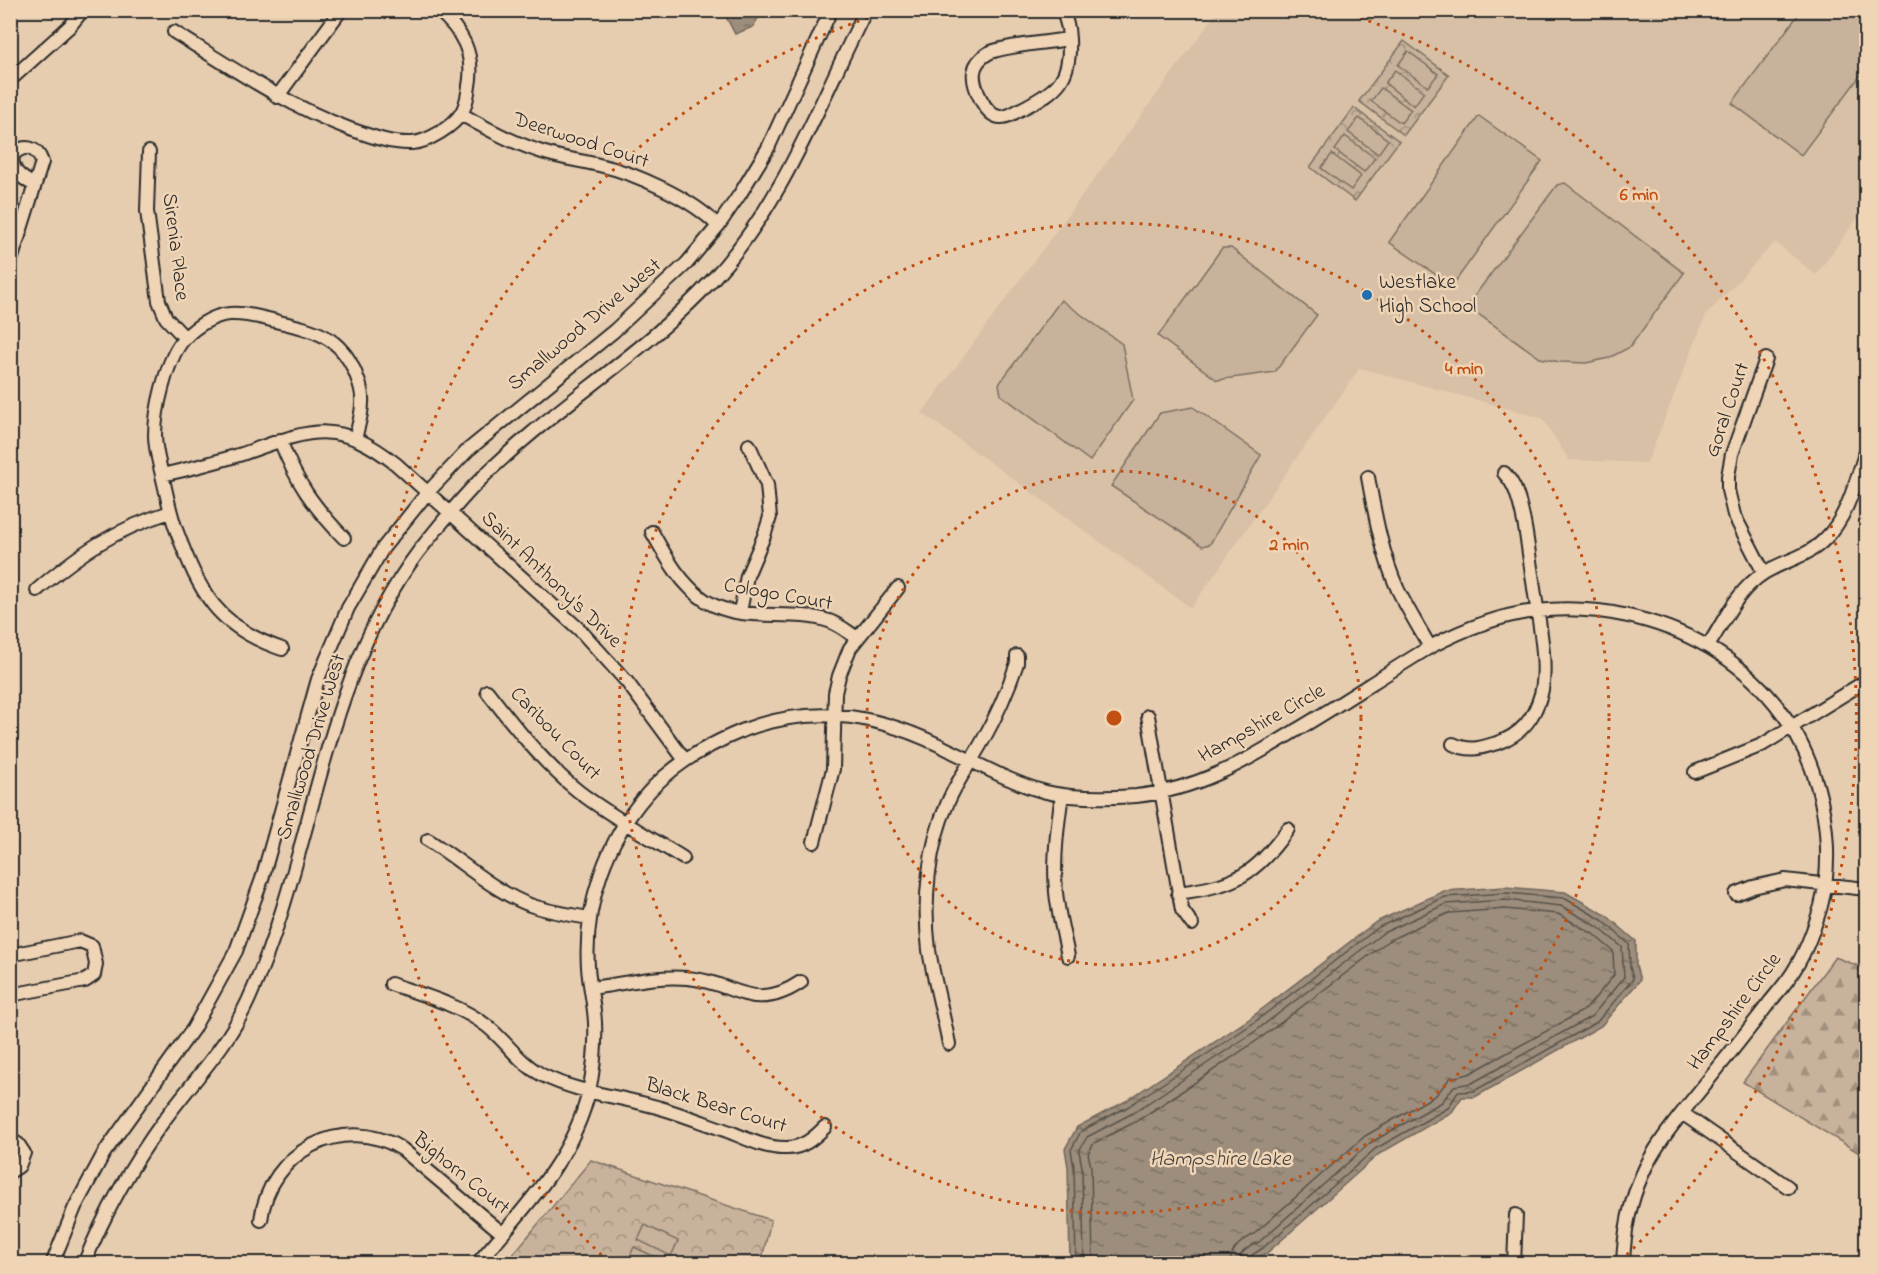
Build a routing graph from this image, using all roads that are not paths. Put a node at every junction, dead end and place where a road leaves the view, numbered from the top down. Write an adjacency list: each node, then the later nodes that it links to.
1 (83, 10): 9 (street)
2 (341, 10): 10 (street)
3 (438, 10): 11 (street)
4 (831, 10): 14 (street, Smallwood Drive West)
5 (866, 10): 27 (street, Smallwood Drive West)
6 (1063, 10): 8 (street)
7 (174, 32): 10 (street)
8 (1069, 39): 8 (street)
9 (10, 80)
10 (277, 97): 11 (street)
11 (461, 114): 14 (street, Deerwood Court)
12 (149, 152): 16 (street, Sirenia Place)
13 (34, 185): 15 (street)
14 (718, 226): 25 (street, Smallwood Drive West)
15 (10, 264)
16 (185, 338): 18 (street, Sirenia Place); 23 (street, Sirenia Place)
17 (1766, 359): 30 (street, Goral Court)
18 (356, 439): 19 (street, Saint Anthony's Drive); 25 (street, Saint Anthony's Drive)
19 (280, 440): 23 (street, Saint Anthony's Drive); 29 (street)
20 (749, 445): 34 (street)
21 (1866, 451): 30 (street)
22 (1503, 473): 33 (street)
23 (162, 475): 26 (street, Sirenia Place)
24 (1368, 477): 37 (street)
25 (428, 492): 27 (street, Saint Anthony's Drive); 78 (street, Smallwood Drive West)
26 (170, 512): 32 (street); 38 (street, Sirenia Place)
27 (450, 512): 46 (street, Saint Anthony's Drive); 79 (street, Smallwood Drive West)
28 (652, 532): 34 (street, Cologo Court)
29 (344, 538)
30 (1764, 573): 36 (street)
31 (898, 588): 35 (street)
32 (37, 590)
33 (1537, 611): 36 (street, Hampshire Circle); 37 (street, Hampshire Circle); 45 (street)
34 (740, 612): 35 (street, Cologo Court)
35 (857, 638): 42 (street)
36 (1708, 646): 44 (street, Hampshire Circle)
37 (1430, 647): 49 (street, Hampshire Circle)
38 (282, 649)
39 (1017, 656): 47 (street)
40 (1866, 681): 44 (street)
41 (487, 691): 51 (street, Caribou Court)
42 (834, 714): 46 (street, Hampshire Circle); 47 (street, Hampshire Circle); 54 (street)
43 (1148, 716): 49 (street)
44 (1793, 727): 48 (street); 56 (street, Hampshire Circle)
45 (1453, 744)
46 (684, 759): 51 (street, Hampshire Circle)
47 (971, 761): 50 (street, Hampshire Circle); 68 (street)
48 (1695, 772)
49 (1161, 792): 50 (street, Hampshire Circle); 58 (street)
50 (1062, 795): 63 (street)
51 (625, 823): 55 (street, Caribou Court); 60 (street, Hampshire Circle)
52 (1288, 829): 58 (street)
53 (428, 840): 60 (street)
54 (814, 842)
55 (683, 858)
56 (1825, 884): 57 (street); 59 (street); 70 (street, Hampshire Circle)
57 (1866, 889)
58 (1178, 893): 61 (street)
59 (1736, 894)
60 (590, 918): 66 (street, Hampshire Circle)
61 (1192, 924)
62 (10, 955): 67 (street)
63 (1068, 956)
64 (801, 982): 66 (street)
65 (391, 984): 69 (street, Black Bear Court)
66 (591, 988): 69 (street, Hampshire Circle)
67 (10, 995)
68 (949, 1044)
69 (588, 1092): 71 (street, Black Bear Court); 77 (street, Hampshire Circle)
70 (1682, 1113): 74 (street); 82 (street, Hampshire Circle)
71 (825, 1127)
72 (10, 1139): 73 (street)
73 (10, 1172)
74 (1788, 1187)
75 (1516, 1215): 81 (street)
76 (261, 1220): 77 (street, Bighorn Court)
77 (502, 1233): 80 (street, Hampshire Circle)
78 (52, 1263)
79 (84, 1263)
80 (477, 1263)
81 (1514, 1263)
82 (1623, 1263)

